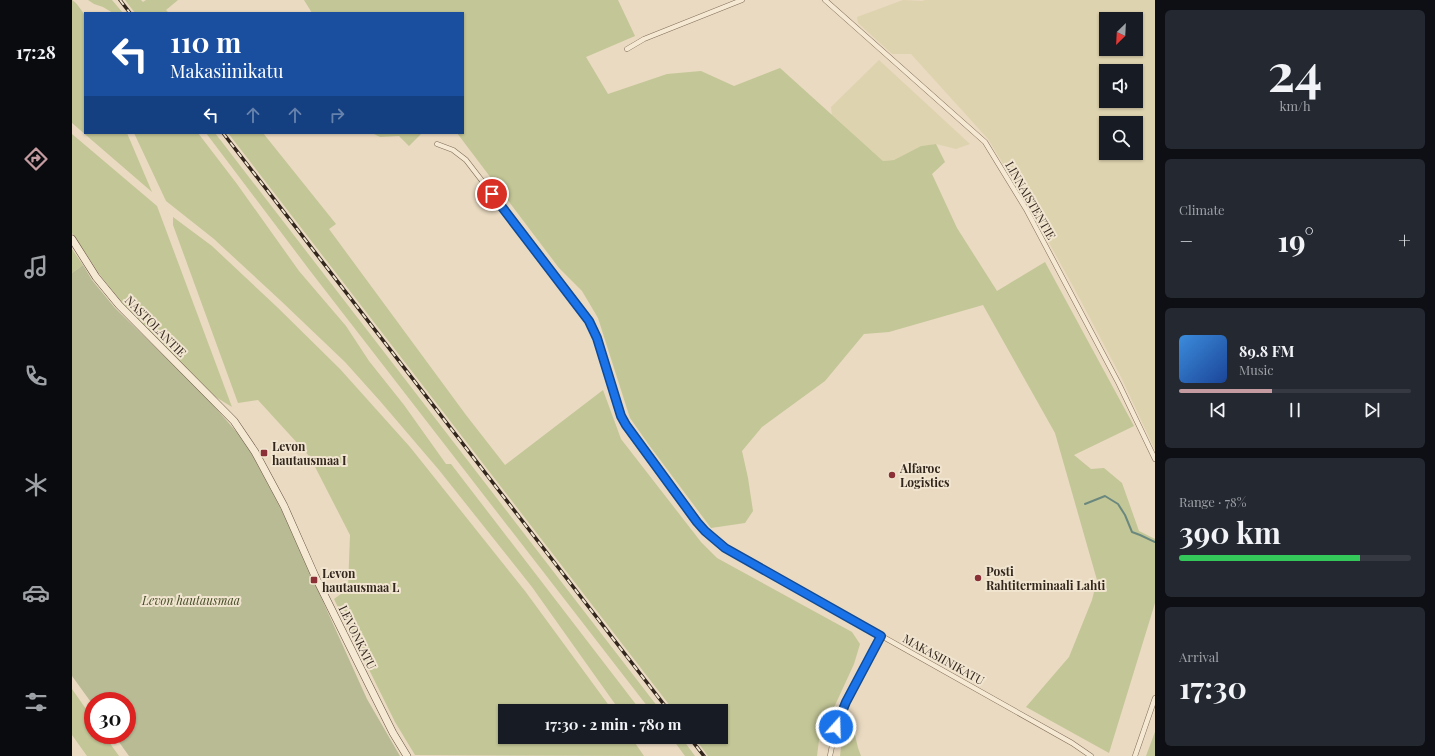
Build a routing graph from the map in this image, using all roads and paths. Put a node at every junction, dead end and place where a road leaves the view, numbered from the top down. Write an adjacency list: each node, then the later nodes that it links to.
1 (742, 0): 3 (street)
2 (825, 0): 7 (street, LINNAISTENTIE)
3 (627, 50)
4 (437, 144): 8 (street, MAKASIINIKATU)
5 (72, 240): 6 (main road, NASTOLANTIE)
6 (234, 421): 10 (main road, LEVONKATU)
7 (1155, 459)
8 (881, 636): 11 (street); 12 (street, MAKASIINIKATU)
9 (1155, 698): 13 (street)
10 (407, 756)
11 (830, 756)
12 (1091, 756)
13 (1135, 756)

